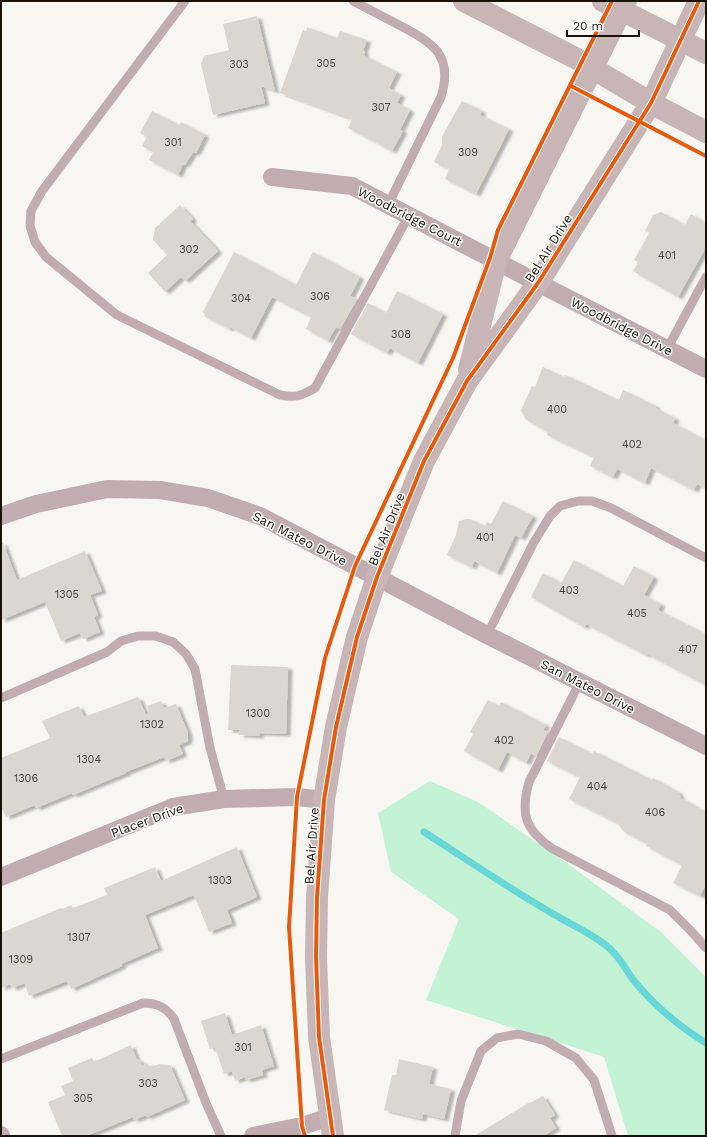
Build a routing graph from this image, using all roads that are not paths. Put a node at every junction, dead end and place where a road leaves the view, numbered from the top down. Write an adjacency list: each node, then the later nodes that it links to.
1 (185, 1): 13 (lane)
2 (353, 1): 12 (lane)
3 (464, 1): 8 (street)
4 (699, 1): 6 (street, Bel Air Drive)
5 (616, 4): 6 (street); 8 (street, Bel Air Drive)
6 (680, 40): 7 (street); 9 (street, Bel Air Drive)
7 (706, 52)
8 (592, 68): 9 (street); 14 (street, Bel Air Drive)
9 (651, 102): 10 (street); 16 (street, Bel Air Drive)
10 (706, 132)
11 (272, 177): 12 (street, Woodbridge Court)
12 (388, 205): 13 (street, Woodbridge Court)
13 (409, 215): 14 (street, Woodbridge Court)
14 (496, 262): 16 (street, Woodbridge Court); 19 (street, Bel Air Drive)
15 (706, 277): 17 (lane)
16 (538, 283): 17 (street, Woodbridge Drive); 19 (street, Bel Air Drive)
17 (667, 349): 18 (street, Woodbridge Drive)
18 (706, 369)
19 (467, 381): 22 (street, Bel Air Drive)
20 (1, 516): 22 (street, San Mateo Drive)
21 (706, 558): 23 (lane)
22 (377, 577): 23 (street, San Mateo Drive); 28 (street, Bel Air Drive)
23 (487, 635): 24 (street, San Mateo Drive)
24 (580, 682): 26 (street, San Mateo Drive); 30 (lane)
25 (1, 698): 27 (lane)
26 (706, 746)
27 (224, 799): 28 (street, Placer Drive); 29 (street, Placer Drive)
28 (324, 800): 32 (street, Bel Air Drive)
29 (1, 878)
30 (706, 948)
31 (1, 1059): 33 (lane)
32 (332, 1127): 34 (street)
33 (221, 1136)
34 (253, 1136)
35 (456, 1136): 36 (lane)
36 (612, 1136)

